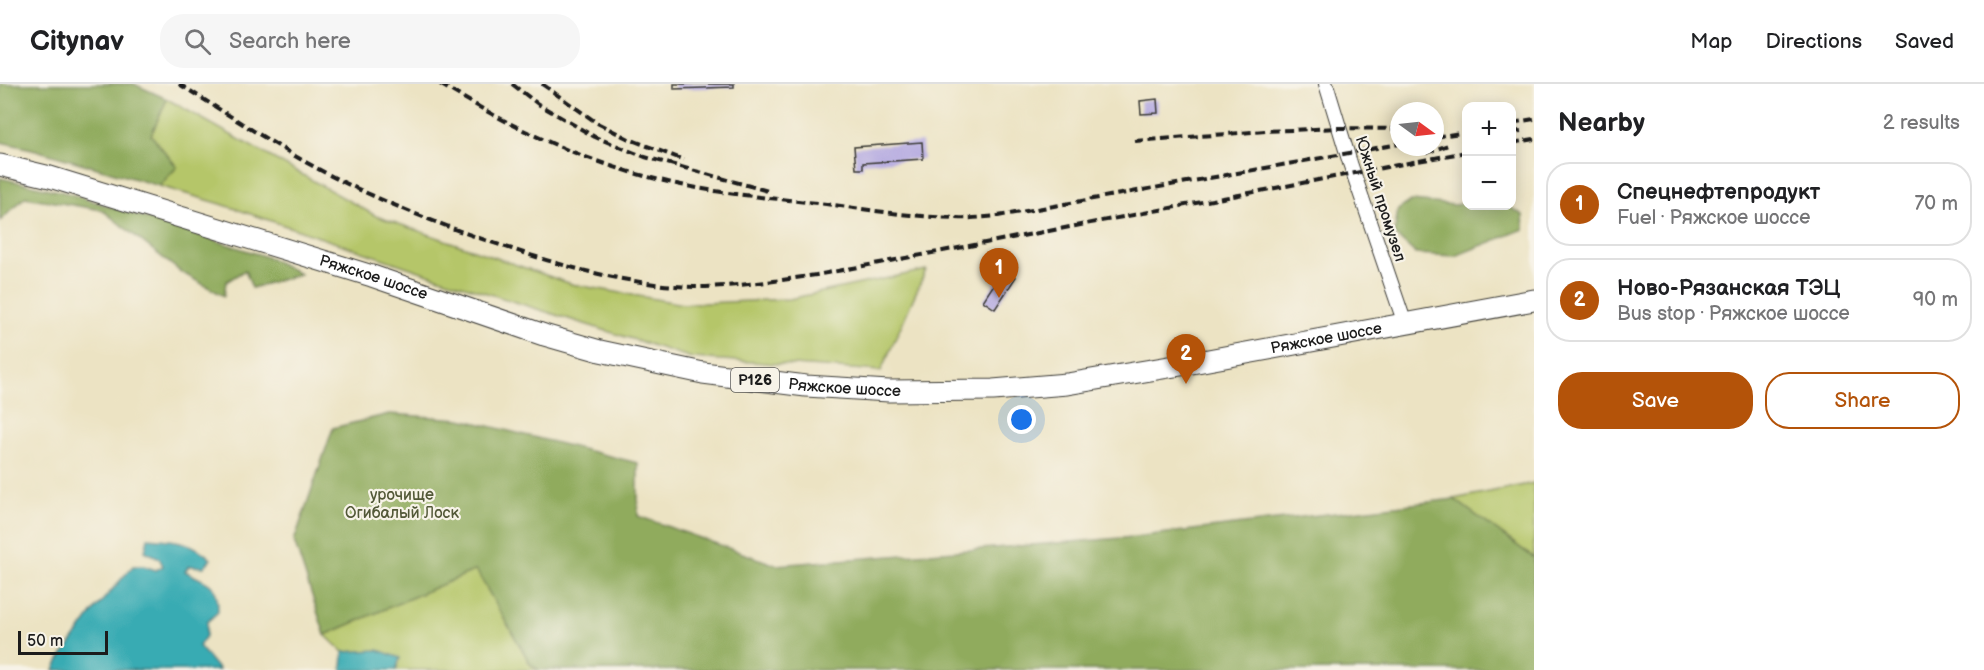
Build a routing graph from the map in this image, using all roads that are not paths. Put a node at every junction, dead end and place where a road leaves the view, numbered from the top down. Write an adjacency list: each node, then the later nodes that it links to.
1 (1326, 84): 4 (street, Южный промузел)
2 (0, 165): 4 (main road, Ряжское шоссе / Р126)
3 (1534, 300): 4 (main road, Ряжское шоссе / Р126)
4 (1405, 324)

